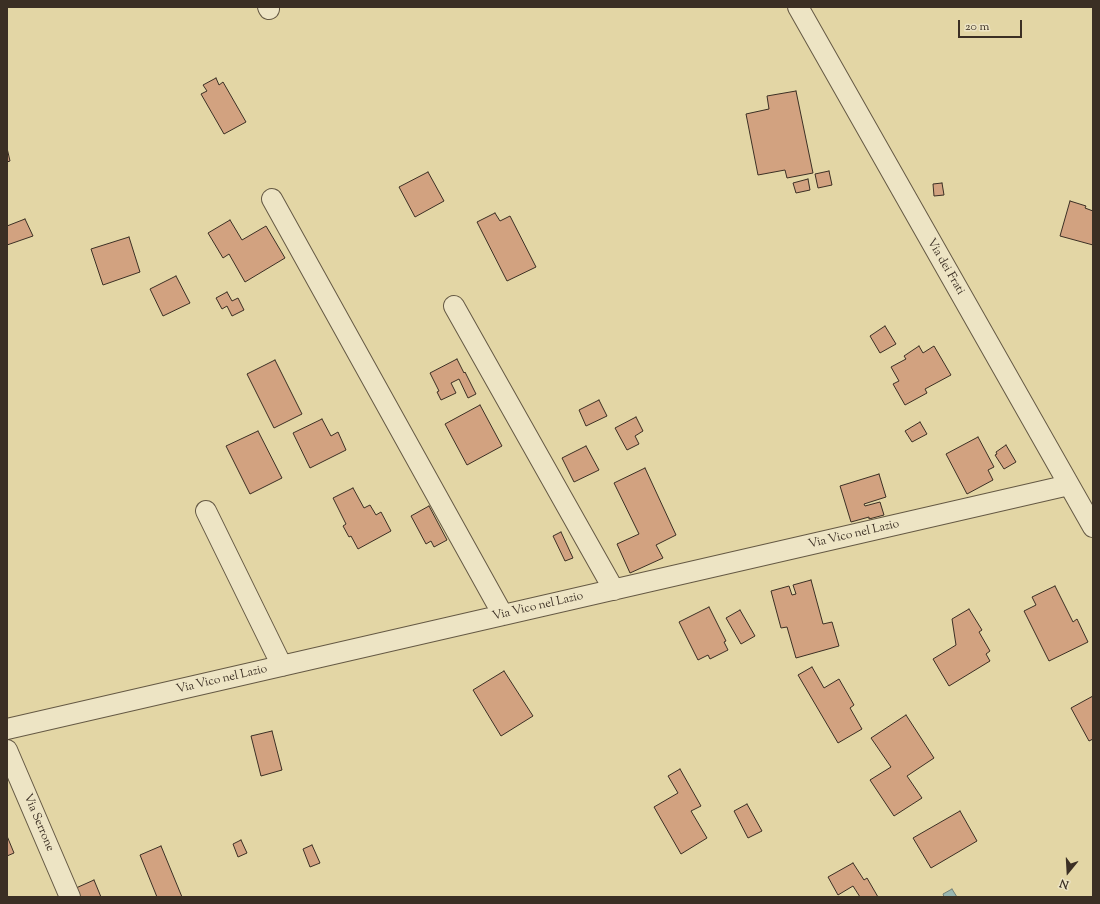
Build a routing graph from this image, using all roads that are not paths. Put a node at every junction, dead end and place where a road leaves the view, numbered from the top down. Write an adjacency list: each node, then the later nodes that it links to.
1 (798, 7): 4 (street, Via dei Frati)
2 (272, 199): 8 (street)
3 (454, 306): 7 (street)
4 (1069, 485): 6 (street, Via dei Frati); 7 (street, Via Vico nel Lazio)
5 (206, 512): 9 (street)
6 (1093, 527)
7 (614, 590): 8 (street, Via Vico nel Lazio)
8 (503, 615): 9 (street, Via Vico nel Lazio)
9 (282, 666): 10 (street, Via Vico nel Lazio)
10 (7, 729)
11 (7, 750): 12 (street, Via Serrone)
12 (70, 897)

